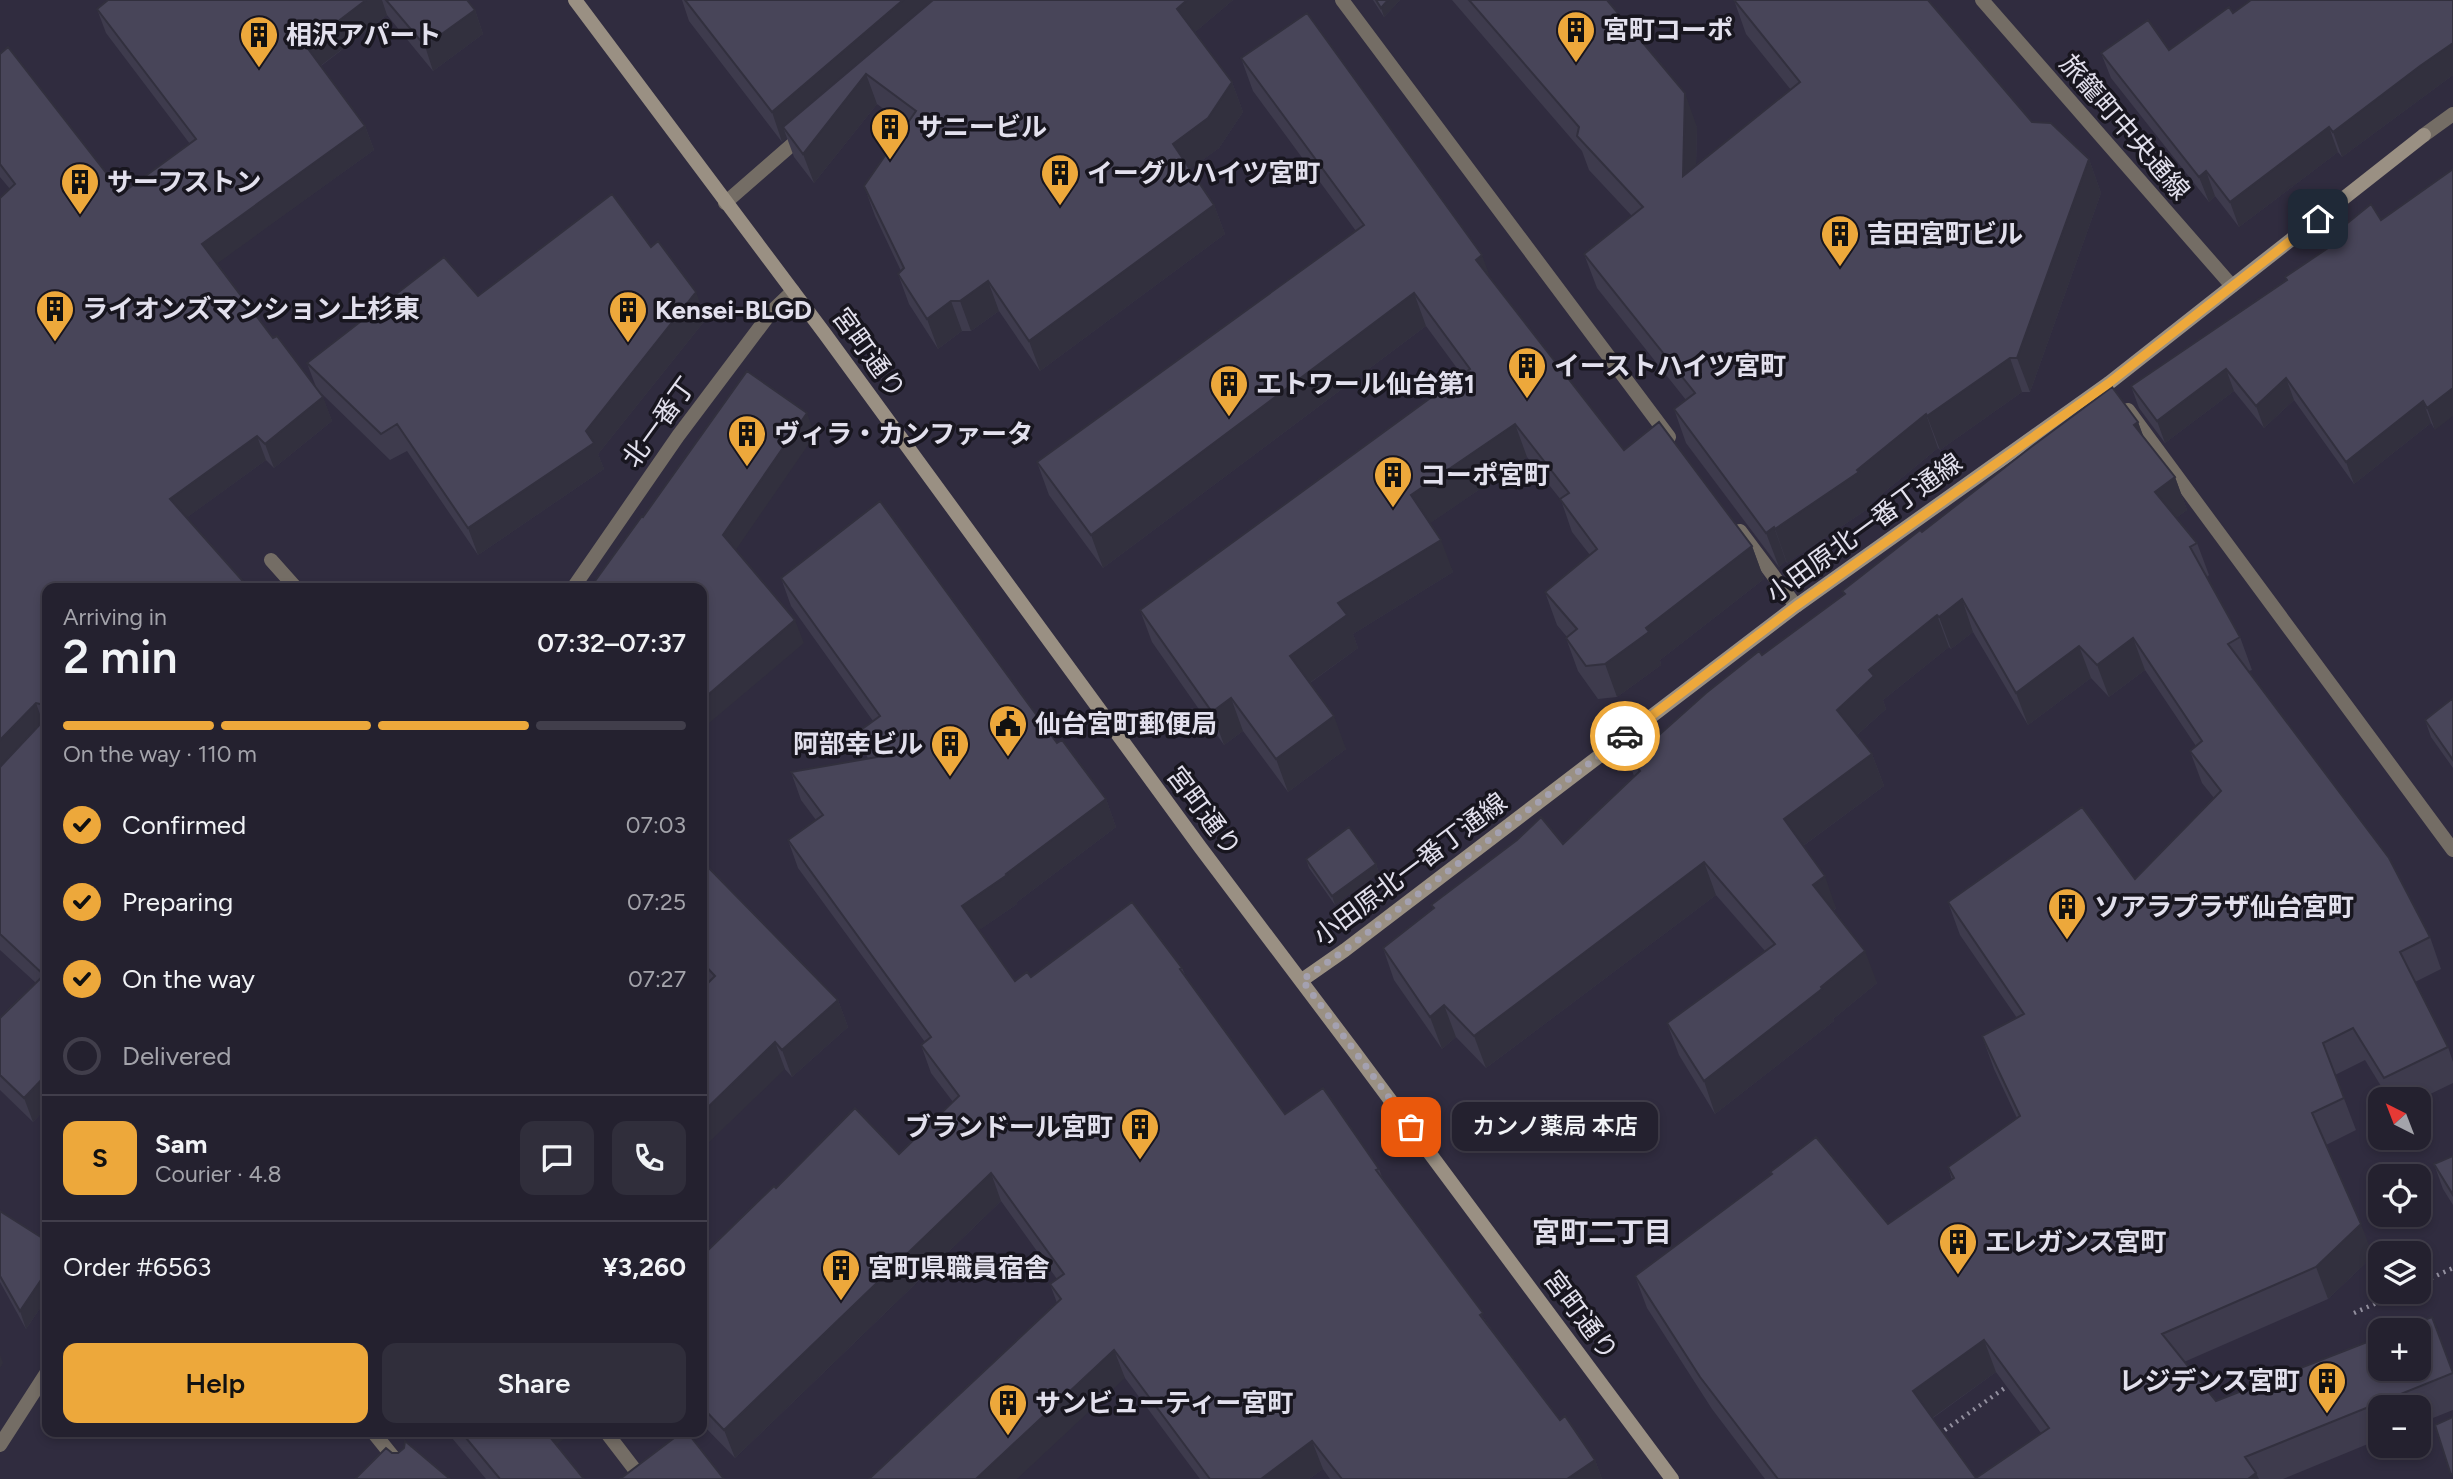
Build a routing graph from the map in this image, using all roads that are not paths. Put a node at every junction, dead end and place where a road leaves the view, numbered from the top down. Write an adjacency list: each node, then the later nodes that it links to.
1 (575, 0): 6 (street, 宮町通り)
2 (1342, 0): 10 (street)
3 (1982, 0): 7 (street, 旅籠町中央通線)
4 (2453, 114): 7 (street, 小田原北一番丁通線)
5 (818, 122): 6 (street)
6 (725, 203): 8 (street, 宮町通り)
7 (2232, 286): 9 (street, 小田原北一番丁通線)
8 (793, 291): 14 (street, 北一番丁); 17 (street, 宮町通り)
9 (2109, 383): 15 (street, 小田原北一番丁通線); 16 (street)
10 (1681, 452)
11 (1730, 518): 15 (street)
12 (271, 561): 13 (street)
13 (291, 583)
14 (576, 583)
15 (1796, 606): 17 (street, 小田原北一番丁通線)
16 (2453, 850)
17 (1302, 980): 24 (street, 宮町通り)
18 (42, 1380): 21 (street)
19 (377, 1437): 22 (street)
20 (610, 1437): 23 (street)
21 (0, 1445)
22 (407, 1475)
23 (642, 1479)
24 (1672, 1479)

